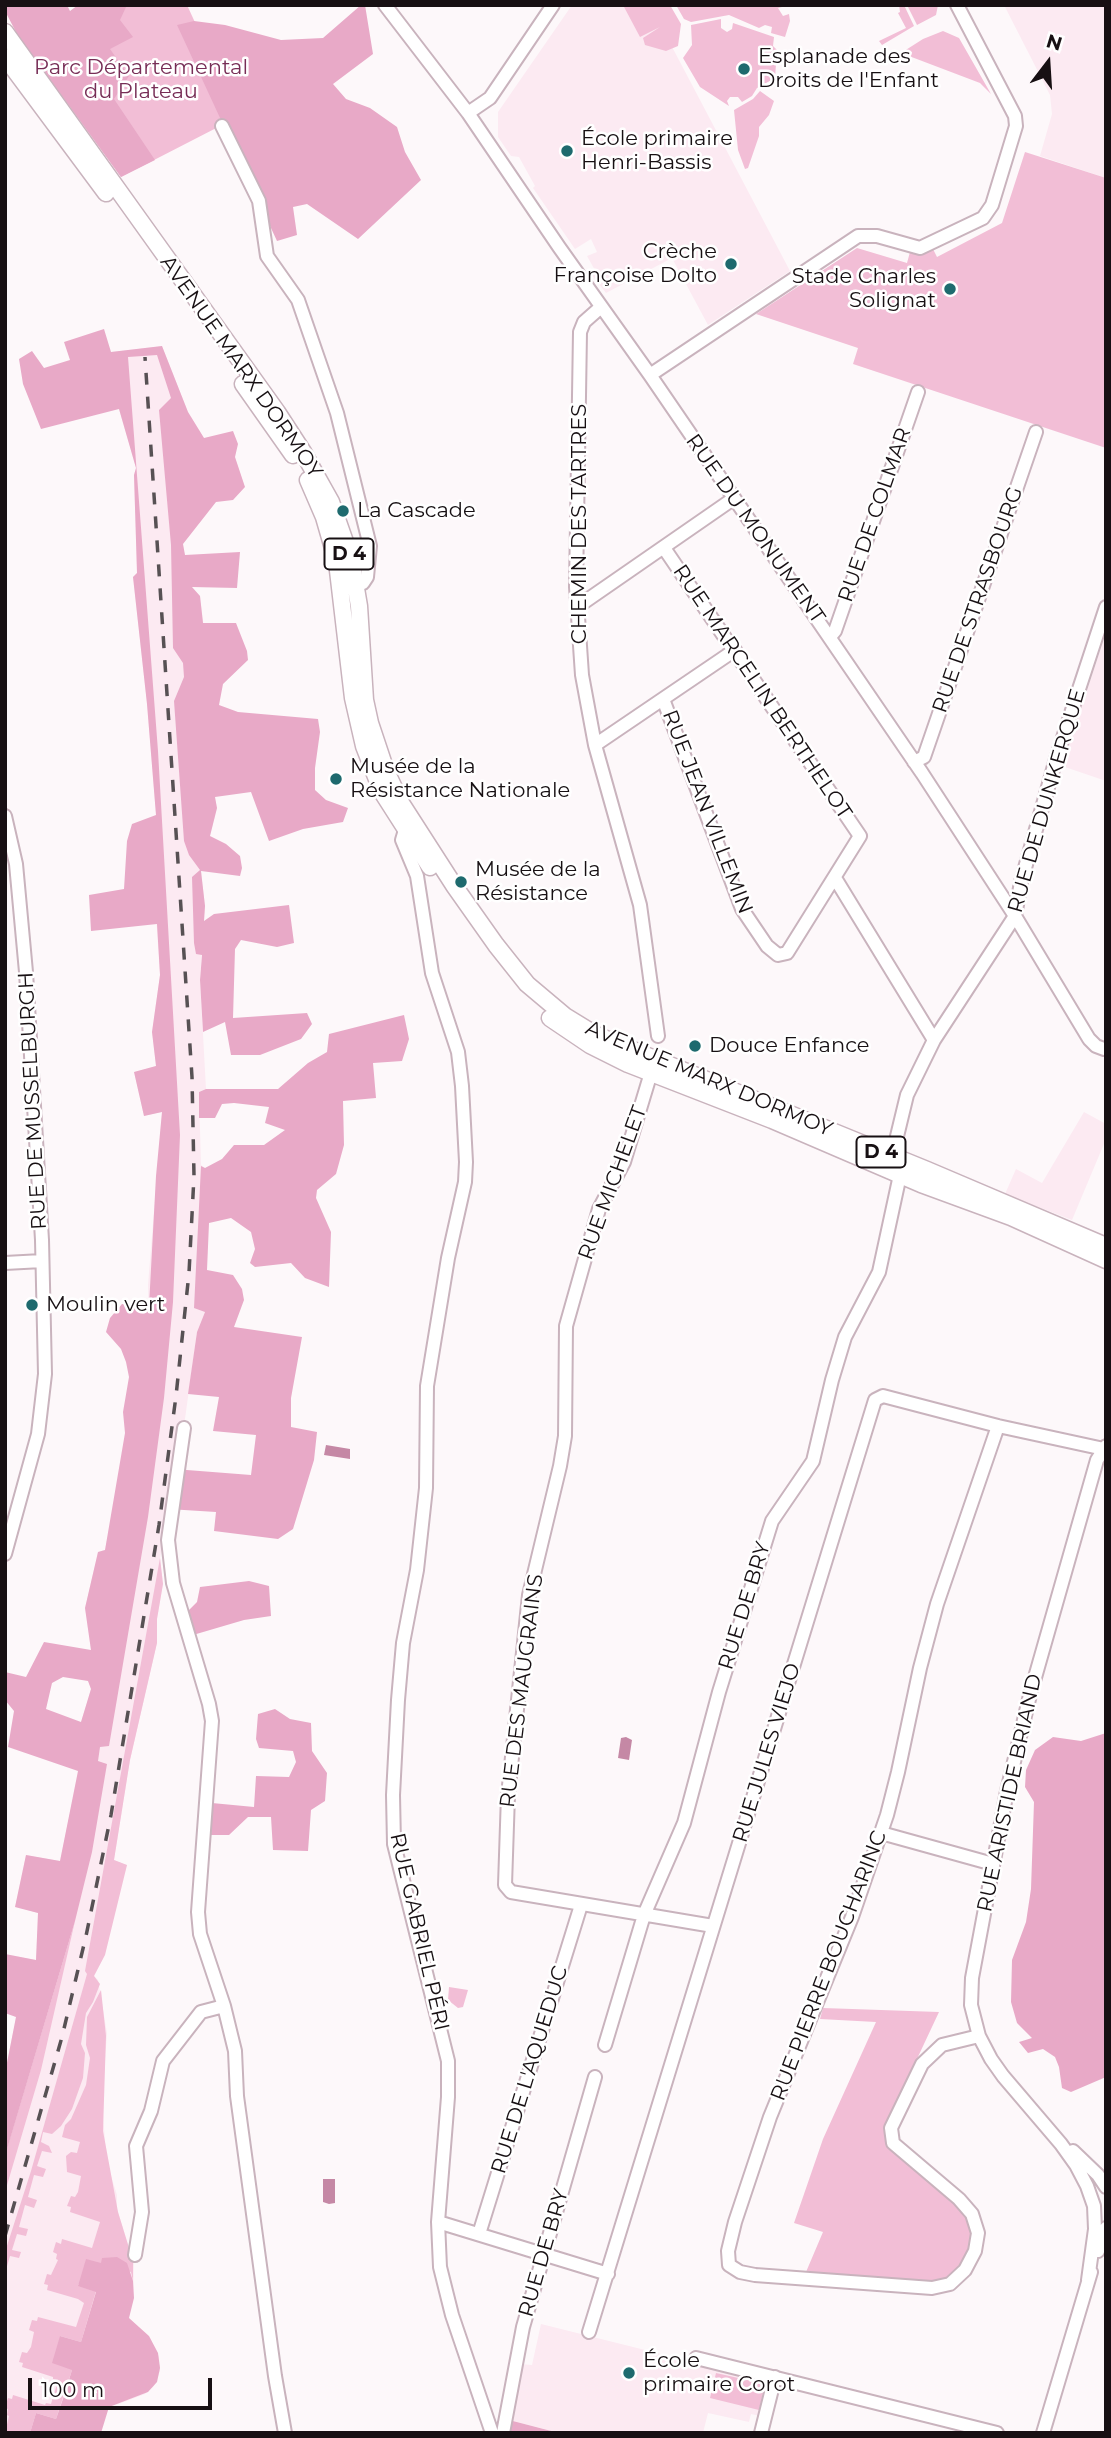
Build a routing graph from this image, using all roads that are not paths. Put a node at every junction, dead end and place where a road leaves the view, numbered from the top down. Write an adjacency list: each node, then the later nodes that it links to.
1 (385, 5): 6 (street, RUE DU MONUMENT)
2 (553, 5): 6 (street)
3 (957, 5): 9 (street)
4 (5, 32): 14 (main road, AVENUE MARX DORMOY / D 4)
5 (5, 57): 14 (main road, AVENUE MARX DORMOY / D 4)
6 (468, 113): 8 (street, RUE DU MONUMENT)
7 (222, 126): 14 (street)
8 (601, 307): 9 (street, RUE DU MONUMENT); 15 (street, CHEMIN DES TARTRES)
9 (650, 375): 12 (street, RUE DU MONUMENT)
10 (918, 392): 17 (street, RUE DE COLMAR)
11 (1036, 432): 21 (street, RUE DE STRASBOURG)
12 (733, 499): 13 (street); 17 (street, RUE DU MONUMENT)
13 (664, 548): 15 (street); 18 (street, RUE MARCELIN BERTHELOT)
14 (348, 585): 23 (main road, AVENUE MARX DORMOY / D 4)
15 (577, 607): 20 (street, CHEMIN DES TARTRES)
16 (1106, 607): 26 (street, RUE DE DUNKERQUE)
17 (830, 637): 21 (street, RUE DU MONUMENT)
18 (731, 653): 19 (street); 25 (street, RUE MARCELIN BERTHELOT)
19 (663, 699): 20 (street); 25 (street, RUE JEAN VILLEMIN)
20 (595, 744): 27 (street, CHEMIN DES TARTRES)
21 (915, 762): 26 (street, RUE DU MONUMENT)
22 (5, 816): 24 (street, RUE DE MUSSELBURGH)
23 (409, 826): 30 (main road, AVENUE MARX DORMOY / D 4); 53 (street, RUE GABRIEL PÉRI)
24 (11, 866): 35 (street, RUE DE MUSSELBURGH)
25 (835, 878): 28 (street)
26 (1015, 916): 28 (street, RUE DE DUNKERQUE); 29 (street, RUE DU MONUMENT)
27 (658, 1036)
28 (934, 1040): 31 (street, RUE DE DUNKERQUE)
29 (1105, 1054)
30 (653, 1067): 31 (main road, AVENUE MARX DORMOY / D 4); 32 (main road, AVENUE MARX DORMOY / D 4); 37 (street, RUE MICHELET)
31 (892, 1157): 32 (street); 33 (main road, AVENUE MARX DORMOY / D 4)
32 (900, 1175): 34 (main road, AVENUE MARX DORMOY / D 4); 45 (street, RUE DE BRY)
33 (1106, 1246)
34 (1106, 1260)
35 (42, 1261): 36 (street); 41 (street, RUE DE MUSSELBURGH)
36 (5, 1263)
37 (575, 1292): 44 (street, RUE DES MAUGRAINS)
38 (998, 1426): 40 (street, RUE JULES VIEJO); 42 (street, RUE PIERRE BOUCHARINC); 46 (street, RUE JULES VIEJO)
39 (184, 1428): 47 (street)
40 (1105, 1448): 43 (street, RUE ARISTIDE BRIAND)
41 (6, 1552)
42 (881, 1833): 43 (street); 48 (street, RUE PIERRE BOUCHARINC)
43 (993, 1864): 48 (street, RUE ARISTIDE BRIAND)
44 (581, 1905): 45 (street); 55 (street, RUE DE L'AQUEDUC)
45 (644, 1915): 46 (street); 49 (street, RUE DE BRY)
46 (713, 1926): 58 (street, RUE JULES VIEJO)
47 (224, 2006): 57 (street); 63 (street)
48 (979, 2036): 51 (street, RUE ARISTIDE BRIAND)
49 (605, 2045)
50 (595, 2077): 56 (street, RUE DE BRY)
51 (1044, 2123): 52 (street, RUE ARISTIDE BRIAND); 59 (street, RUE ARISTIDE BRIAND)
52 (1106, 2187)
53 (438, 2222): 55 (street); 64 (street, RUE GABRIEL PÉRI)
54 (1106, 2228): 59 (street, RUE ARISTIDE BRIAND)
55 (479, 2235): 56 (street)
56 (542, 2254): 58 (street); 65 (street, RUE DE BRY)
57 (135, 2255)
58 (608, 2274): 60 (street, RUE JULES VIEJO)
59 (1088, 2280): 68 (street, RUE ARISTIDE BRIAND)
60 (589, 2332)
61 (696, 2358): 62 (street)
62 (775, 2377): 66 (street); 67 (street)
63 (285, 2433)
64 (492, 2433)
65 (503, 2433)
66 (761, 2433)
67 (997, 2433)
68 (1043, 2433)

